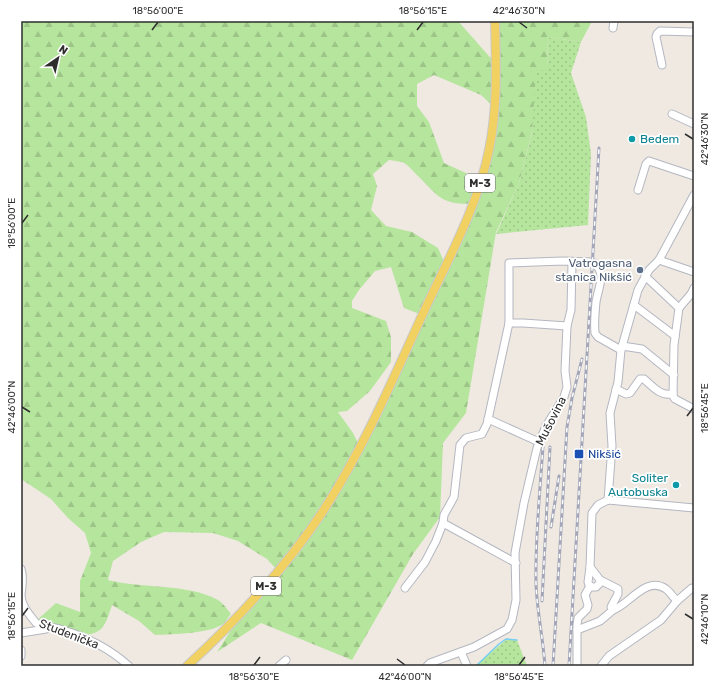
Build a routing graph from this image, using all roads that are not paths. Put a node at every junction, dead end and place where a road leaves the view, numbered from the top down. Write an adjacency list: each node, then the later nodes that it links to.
1 (495, 21): 41 (main road, M-3)
2 (694, 32): 3 (street)
3 (662, 65)
4 (672, 114): 5 (street)
5 (694, 124)
6 (694, 176): 7 (street)
7 (638, 190)
8 (694, 195): 9 (street)
9 (659, 260): 11 (street); 12 (street)
10 (572, 262): 16 (street); 17 (street, Mušovina); 19 (street)
11 (694, 272)
12 (645, 276): 14 (street); 15 (street)
13 (694, 288): 15 (street)
14 (634, 305): 18 (street); 19 (street)
15 (679, 308): 18 (street)
16 (509, 323): 17 (street); 24 (street)
17 (567, 326): 25 (street, Mušovina)
18 (675, 336): 20 (street)
19 (622, 348): 20 (street); 21 (street)
20 (674, 375): 22 (street)
21 (616, 389): 22 (street); 26 (street)
22 (673, 393): 23 (street)
23 (694, 409)
24 (488, 419): 25 (street); 28 (street)
25 (539, 442): 29 (street, Mušovina)
26 (608, 500): 27 (street); 30 (street)
27 (694, 508)
28 (443, 523): 29 (street); 34 (street)
29 (516, 563): 43 (street, Mušovina)
30 (590, 567): 32 (street); 33 (street)
31 (21, 569): 38 (street, Studenička)
32 (600, 580): 33 (street); 37 (street)
33 (590, 586): 39 (street)
34 (405, 588)
35 (694, 588): 36 (street)
36 (677, 601): 37 (street); 53 (street)
37 (613, 610): 39 (street)
38 (54, 629): 40 (street); 46 (street, Studenička)
39 (577, 630): 52 (street)
40 (21, 633)
41 (209, 646): 47 (main road, M-3); 48 (main road)
42 (21, 650): 44 (street)
43 (460, 652): 50 (street, Mušovina); 51 (street)
44 (21, 656)
45 (286, 660): 49 (street)
46 (129, 666)
47 (187, 666)
48 (194, 666)
49 (279, 666)
50 (427, 666)
51 (467, 666)
52 (577, 666)
53 (601, 666)

